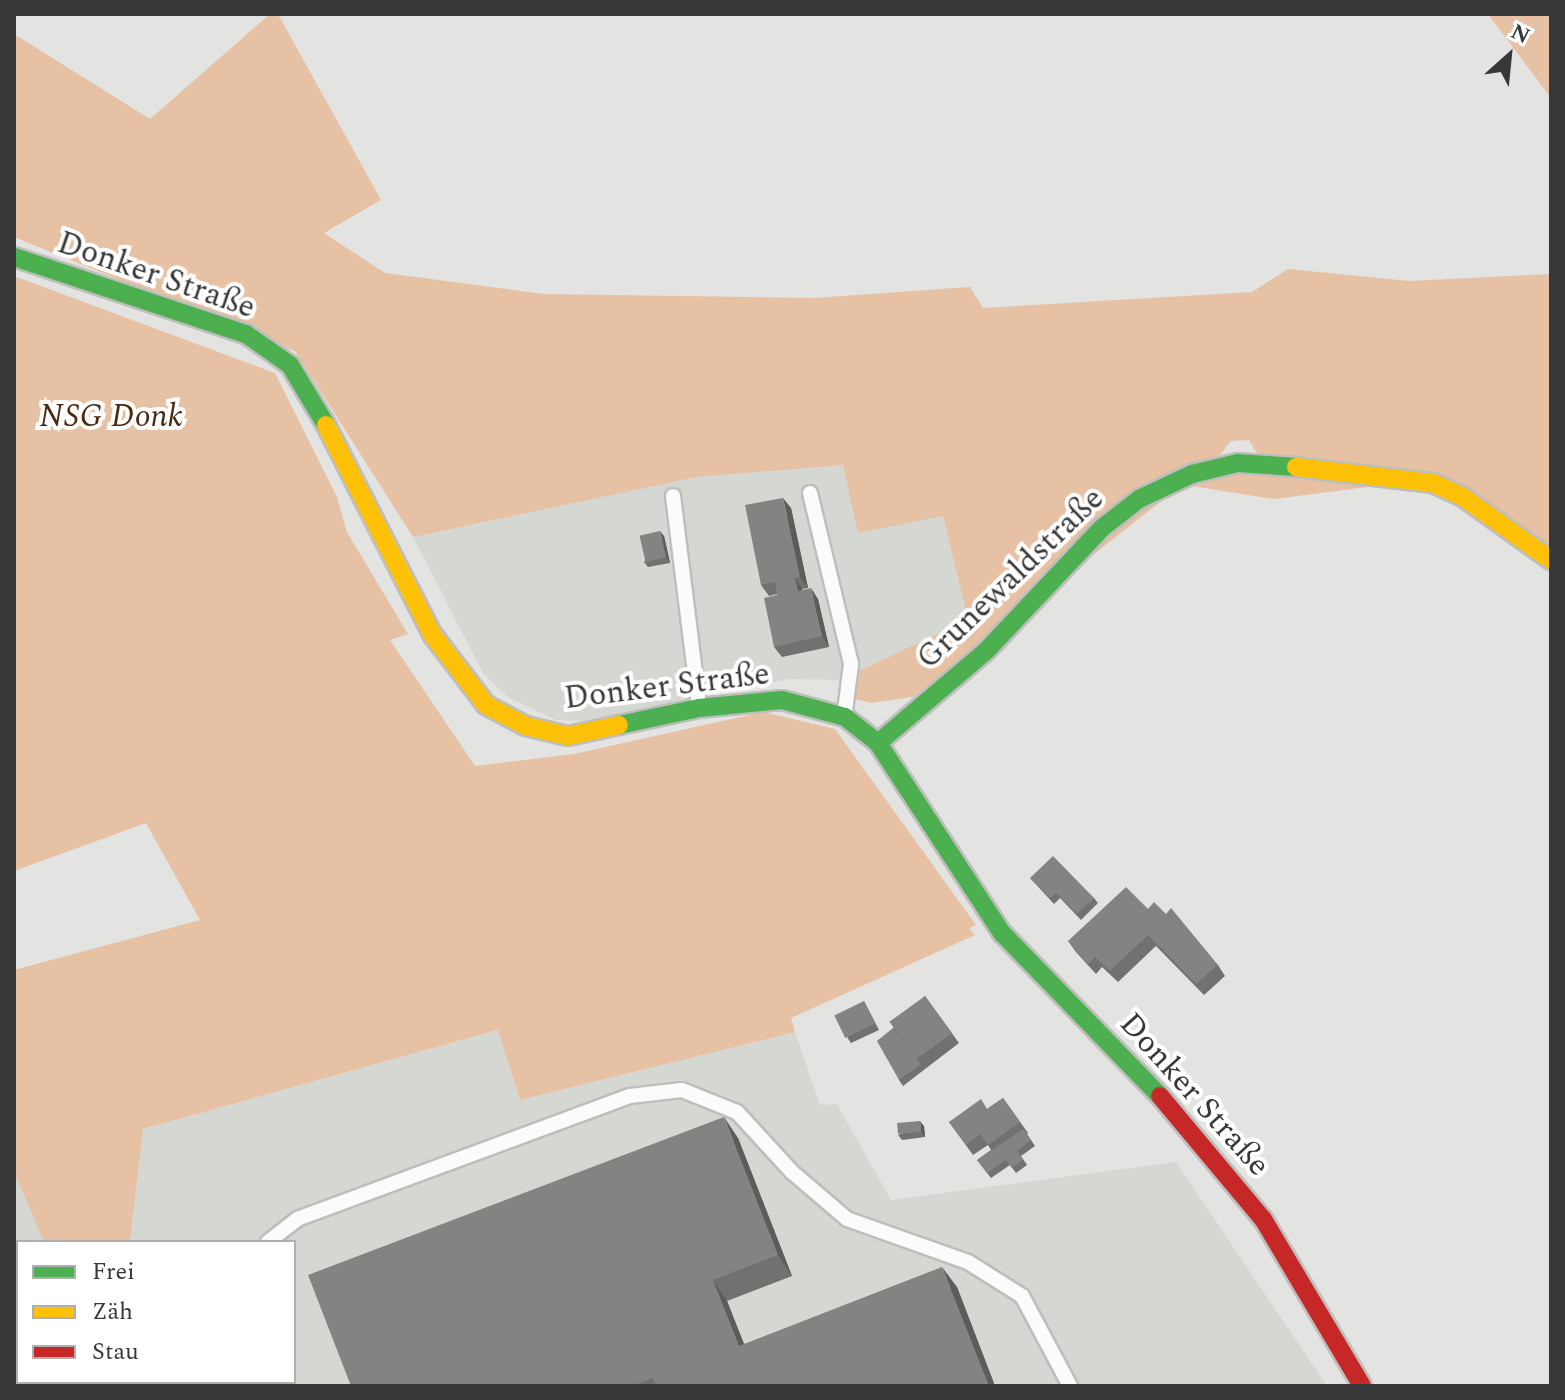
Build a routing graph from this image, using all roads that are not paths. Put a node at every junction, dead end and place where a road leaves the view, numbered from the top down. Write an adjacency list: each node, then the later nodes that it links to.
1 (14, 257): 5 (street, Donker Straße)
2 (810, 493): 6 (lane)
3 (673, 496): 5 (lane)
4 (1551, 560): 7 (street, Grunewaldstraße)
5 (699, 708): 6 (street, Donker Straße)
6 (845, 717): 7 (street, Donker Straße)
7 (878, 743): 10 (street, Donker Straße)
8 (271, 1240): 9 (lane)
9 (1070, 1386)
10 (1362, 1386)

